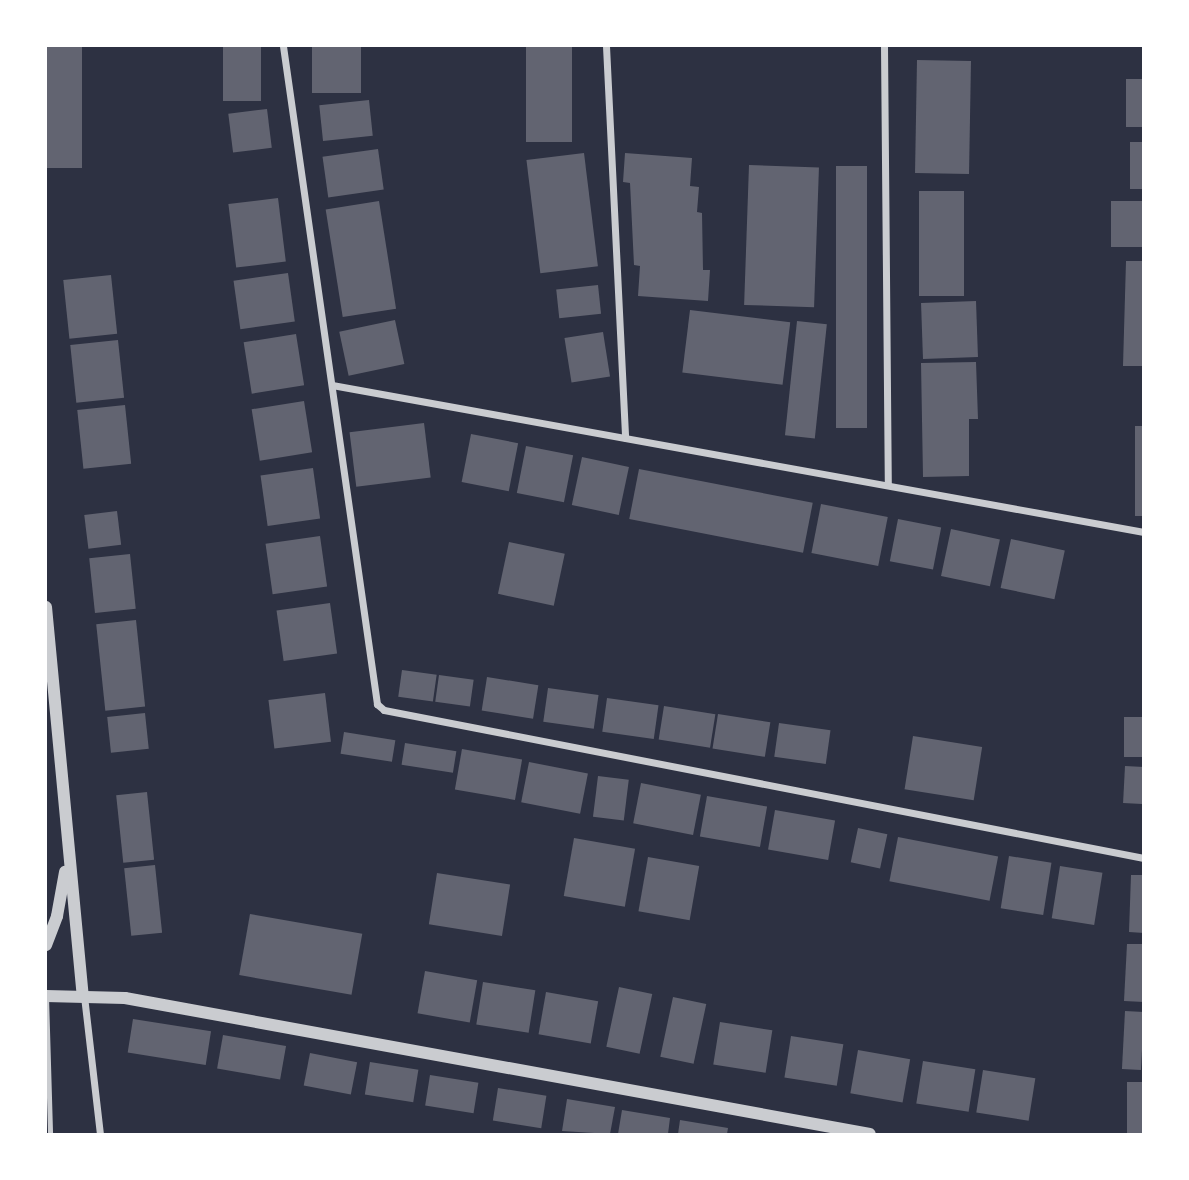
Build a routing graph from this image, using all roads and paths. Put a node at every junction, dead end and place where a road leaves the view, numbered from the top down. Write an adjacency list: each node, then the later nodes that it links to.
1 (283, 46): 4 (street)
2 (606, 46): 5 (street)
3 (884, 46): 6 (street)
4 (332, 385): 5 (street); 10 (street)
5 (625, 438): 6 (street)
6 (888, 485): 7 (street)
7 (1143, 532)
8 (46, 607): 9 (street)
9 (67, 845): 11 (street); 13 (street)
10 (1143, 858)
11 (46, 945)
12 (46, 996): 13 (street); 14 (lane)
13 (83, 996): 15 (street); 16 (street)
14 (50, 1135)
15 (100, 1135)
16 (870, 1135)

